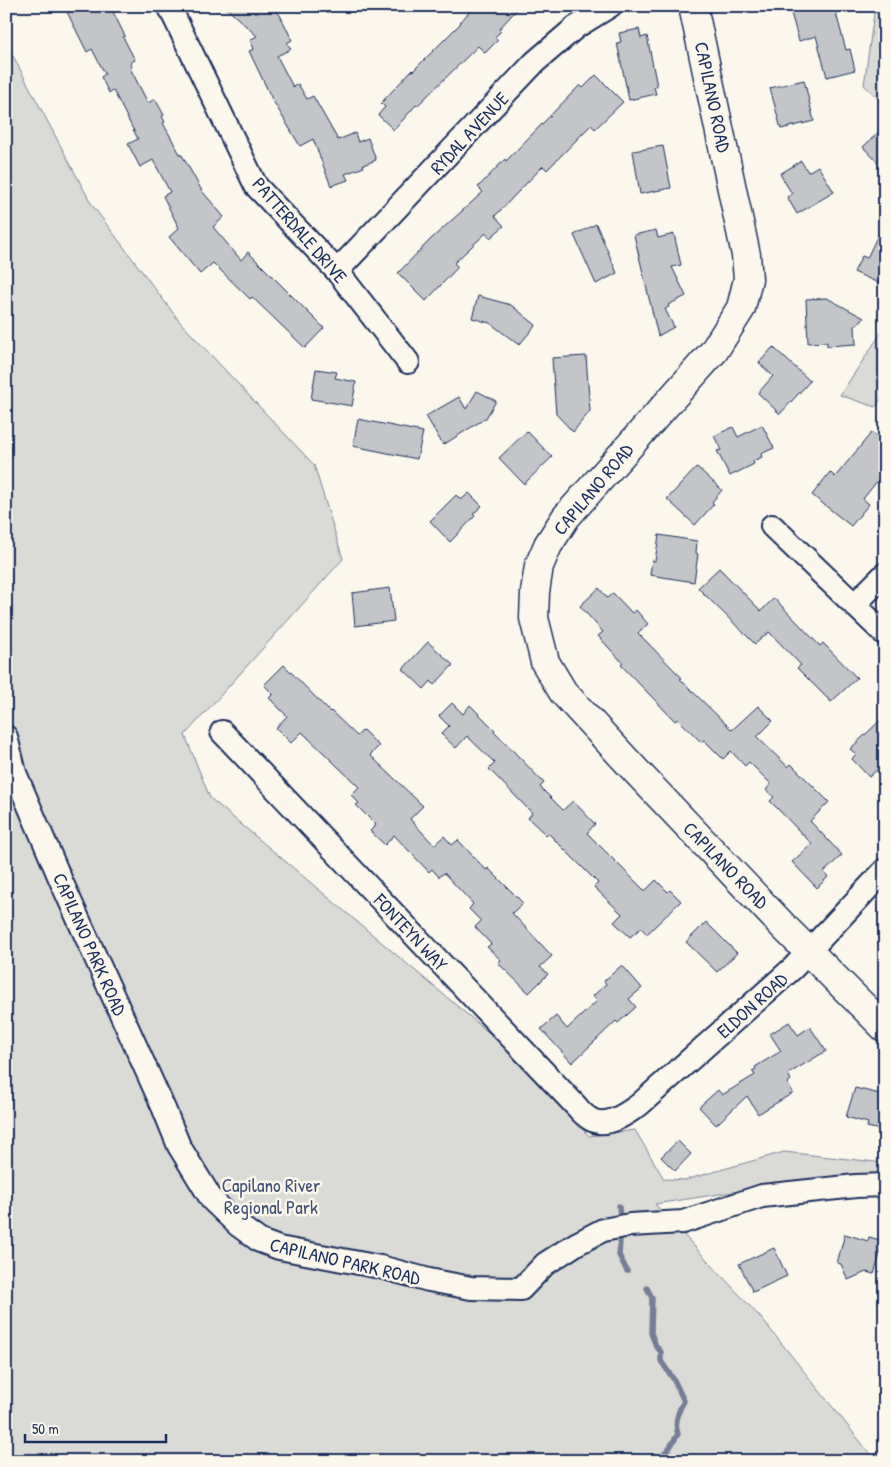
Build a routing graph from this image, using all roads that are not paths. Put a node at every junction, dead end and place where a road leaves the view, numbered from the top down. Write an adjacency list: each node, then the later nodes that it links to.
1 (169, 6): 4 (street, PATTERDALE DRIVE)
2 (610, 6): 4 (street, RYDAL AVENUE)
3 (693, 6): 13 (main road, CAPILANO ROAD)
4 (337, 271): 5 (street, PATTERDALE DRIVE)
5 (408, 362)
6 (772, 526): 8 (street)
7 (885, 574): 8 (street)
8 (855, 604): 9 (street)
9 (885, 634)
10 (222, 732): 15 (street, FONTEYN WAY)
11 (6, 737): 16 (street, CAPILANO PARK ROAD)
12 (885, 870): 13 (street, ELDON ROAD)
13 (808, 951): 14 (main road, CAPILANO ROAD); 15 (street, ELDON ROAD)
14 (885, 1028)
15 (605, 1122)
16 (885, 1185)

